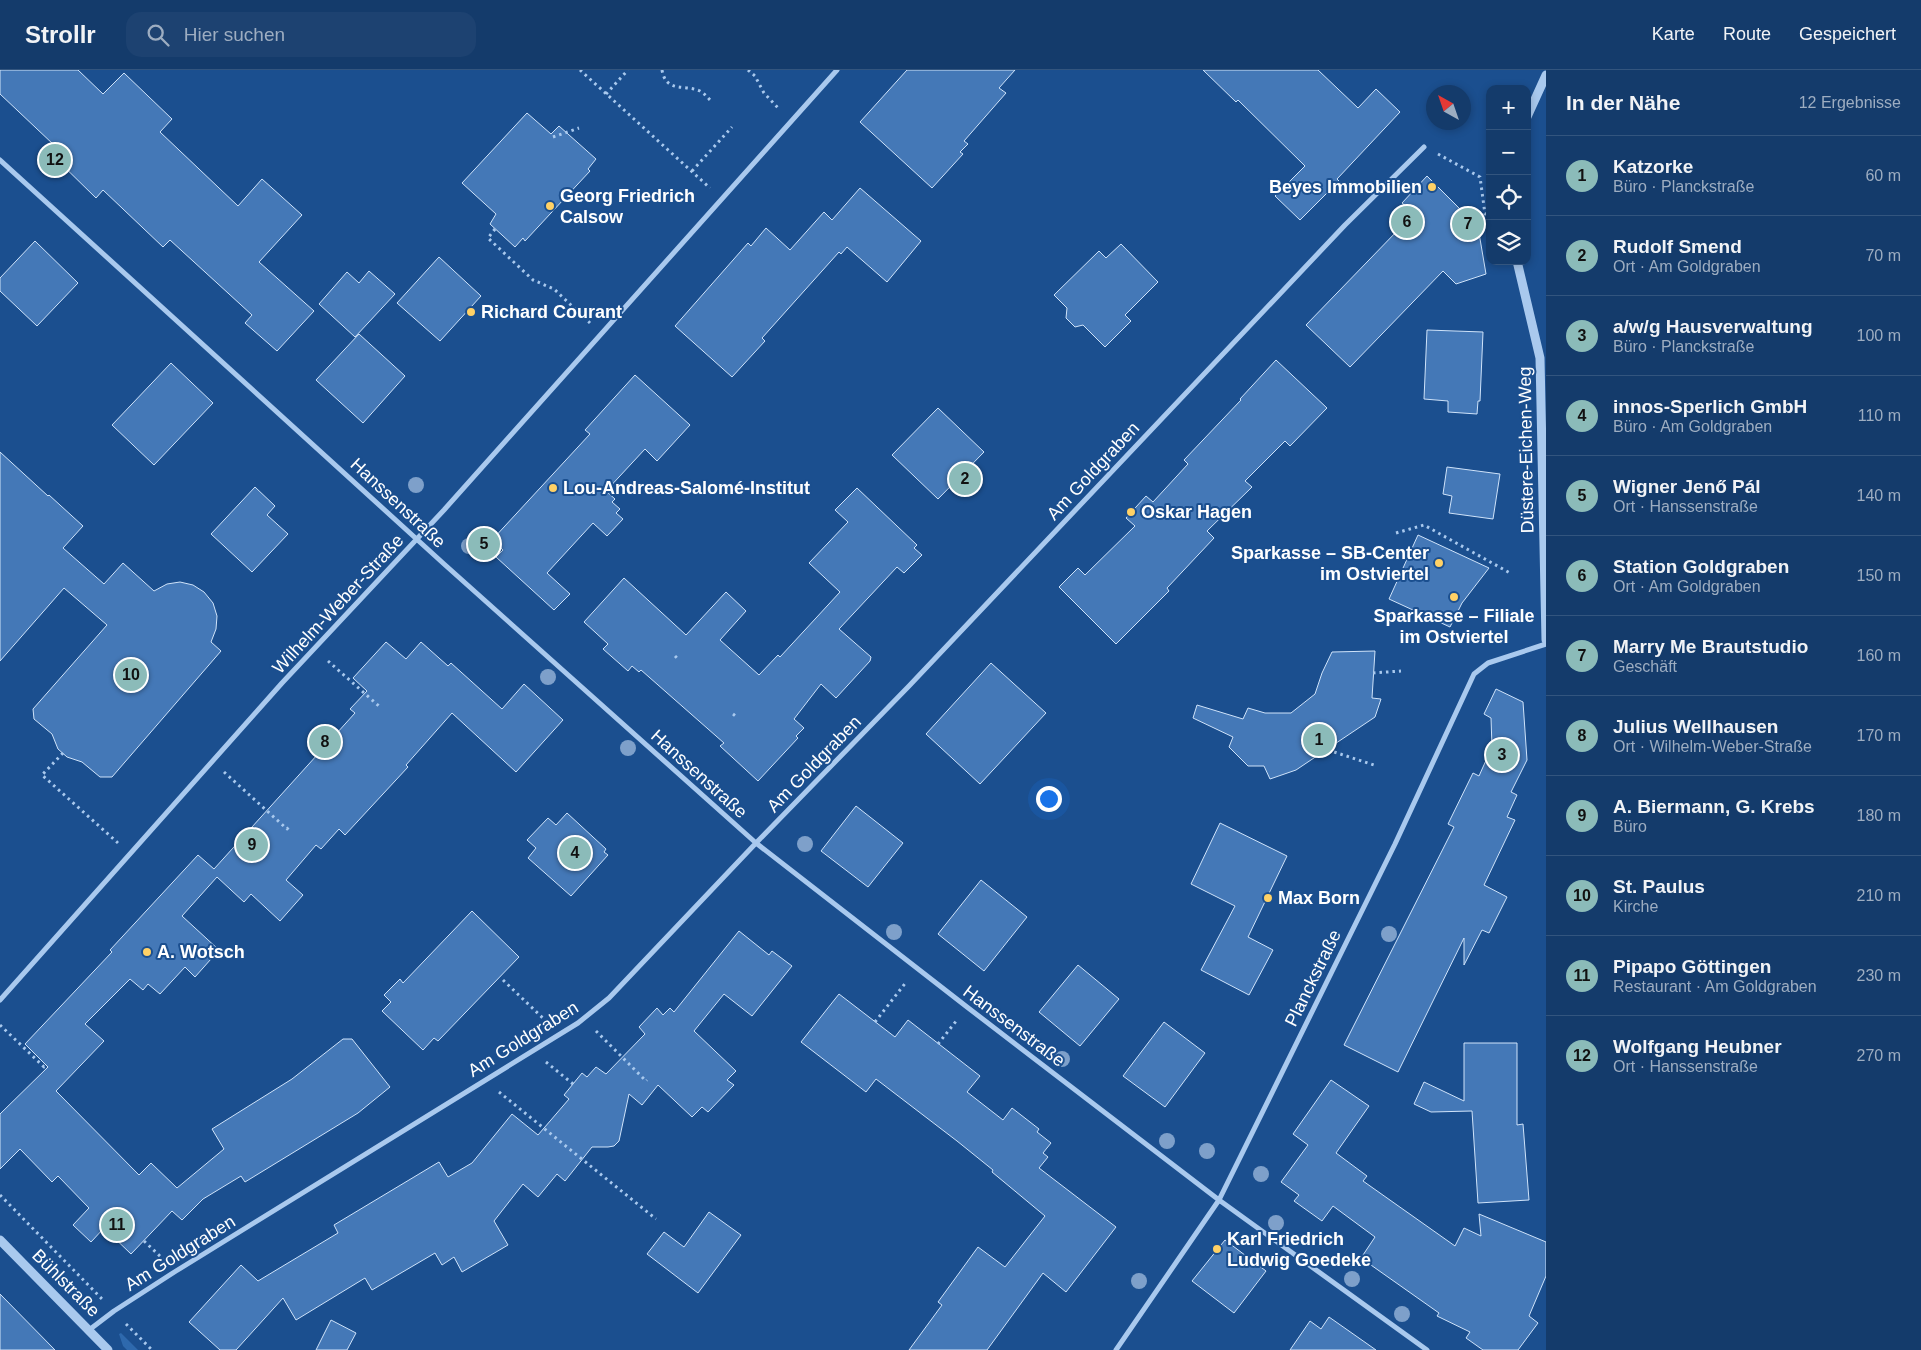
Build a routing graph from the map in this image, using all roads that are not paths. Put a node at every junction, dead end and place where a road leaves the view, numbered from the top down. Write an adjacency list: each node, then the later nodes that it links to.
1 (836, 70): 7 (street, Wilhelm-Weber-Straße)
2 (1546, 75): 3 (street)
3 (1531, 108)
4 (1424, 147): 9 (street, Am Goldgraben)
5 (0, 160): 7 (street, Hanssenstraße)
6 (1518, 265): 8 (street, Düstere-Eichen-Weg)
7 (417, 538): 9 (street, Hanssenstraße); 10 (street, Wilhelm-Weber-Straße)
8 (1546, 642): 11 (street, Planckstraße)
9 (756, 843): 11 (street, Hanssenstraße); 13 (street, Am Goldgraben)
10 (0, 1000)
11 (1219, 1200): 15 (street, Planckstraße); 16 (street, Hanssenstraße)
12 (0, 1240): 13 (street, Bühlstraße)
13 (89, 1330): 14 (street, Bühlstraße)
14 (108, 1350)
15 (1116, 1350)
16 (1427, 1350)

